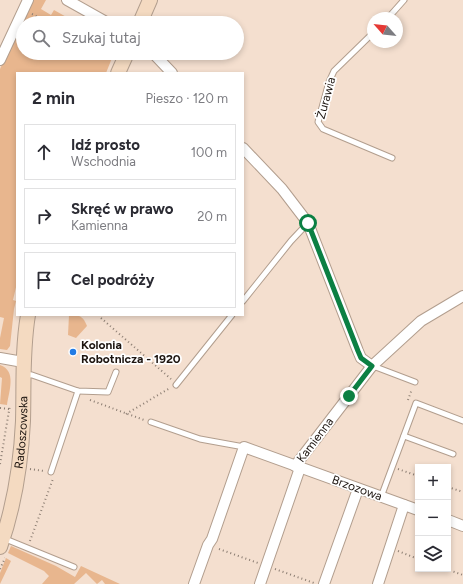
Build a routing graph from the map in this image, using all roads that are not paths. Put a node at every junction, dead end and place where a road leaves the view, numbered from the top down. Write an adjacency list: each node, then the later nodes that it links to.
1 (28, 0): 6 (street)
2 (67, 0): 7 (street)
3 (150, 0): 8 (street)
4 (404, 0): 5 (lane)
5 (393, 12)
6 (21, 16)
7 (96, 16)
8 (143, 16)
9 (16, 27): 11 (street)
10 (367, 39): 17 (lane, Żurawia)
11 (0, 60)
12 (124, 60): 14 (street)
13 (160, 60): 15 (street)
14 (118, 72)
15 (171, 72)
16 (244, 149): 18 (street)
17 (392, 158)
18 (308, 223): 20 (lane); 24 (street)
19 (463, 296): 24 (street, Kamienna)
20 (244, 300)
21 (28, 316): 25 (street, Radoszowska)
22 (231, 316): 28 (lane)
23 (0, 358): 25 (street)
24 (372, 366): 27 (lane); 35 (street, Kamienna)
25 (23, 367): 29 (lane); 43 (street, Radoszowska)
26 (116, 372): 29 (lane)
27 (414, 382)
28 (176, 385)
29 (78, 392): 36 (lane)
30 (148, 421): 33 (lane)
31 (463, 421): 32 (lane)
32 (404, 436): 34 (lane); 38 (lane)
33 (244, 447): 35 (street, Kamienna); 45 (street)
34 (453, 454)
35 (298, 467): 37 (street, Brzozowa); 46 (street)
36 (51, 472)
37 (358, 489): 38 (street, Brzozowa); 47 (street)
38 (381, 497): 39 (street, Brzozowa)
39 (404, 505): 40 (street, Brzozowa); 48 (street)
40 (415, 509)
41 (451, 521): 42 (street)
42 (463, 526)
43 (2, 542): 44 (lane)
44 (74, 567)
45 (194, 584)
46 (260, 584)
47 (324, 584)
48 (378, 584)

